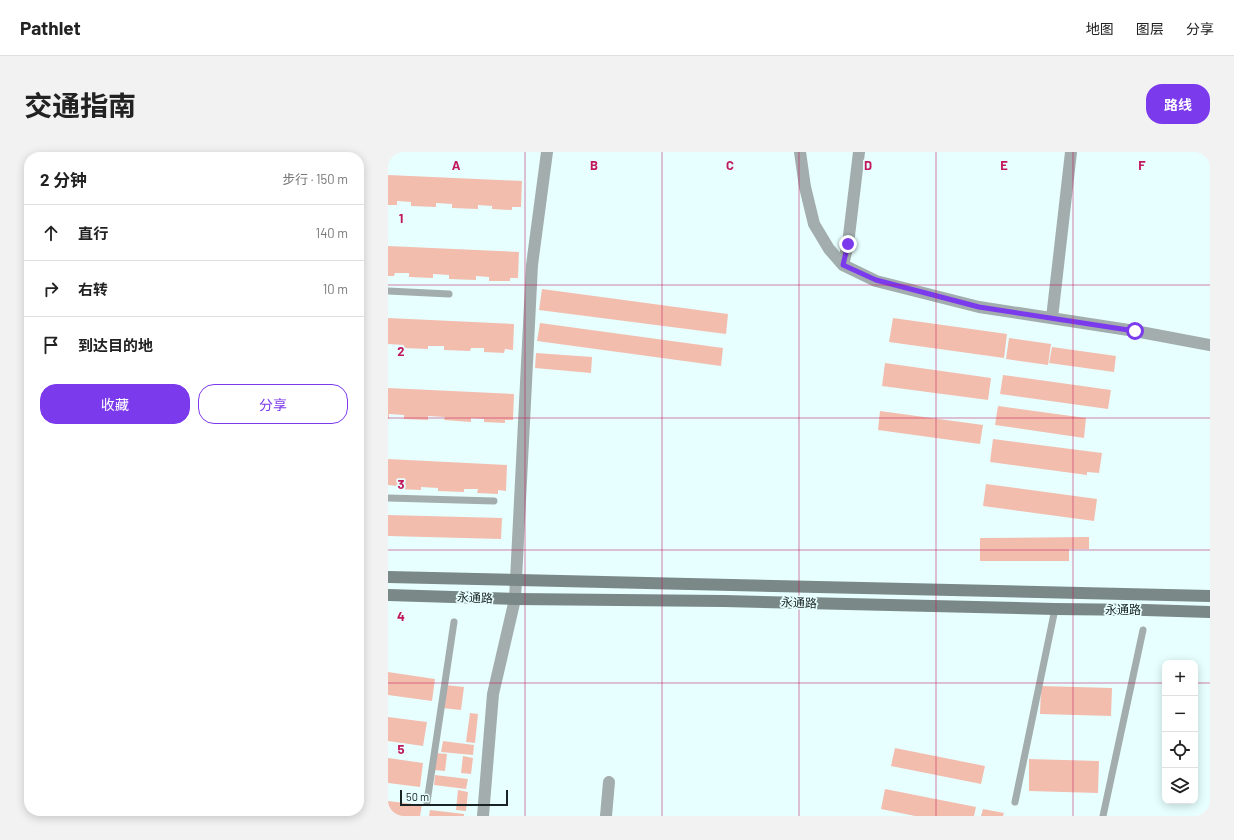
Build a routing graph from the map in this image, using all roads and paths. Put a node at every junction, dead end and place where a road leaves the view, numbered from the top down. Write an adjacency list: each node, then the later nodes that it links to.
1 (547, 152): 13 (street)
2 (800, 152): 5 (street)
3 (859, 152): 5 (street)
4 (1071, 152): 8 (street)
5 (843, 265): 8 (street)
6 (388, 291): 7 (lane)
7 (449, 294)
8 (1052, 318): 9 (street)
9 (1210, 345)
10 (388, 498): 11 (lane)
11 (494, 501)
12 (388, 577): 13 (main road, 永通路)
13 (516, 581): 15 (main road, 永通路); 16 (street)
14 (388, 595): 16 (main road, 永通路)
15 (1210, 596)
16 (515, 599): 17 (main road, 永通路); 24 (street)
17 (1056, 610): 18 (main road, 永通路); 23 (lane)
18 (1210, 612)
19 (454, 622): 22 (lane)
20 (1143, 630): 26 (lane)
21 (609, 782): 25 (street)
22 (427, 802)
23 (1015, 802)
24 (483, 816)
25 (606, 816)
26 (1103, 816)

